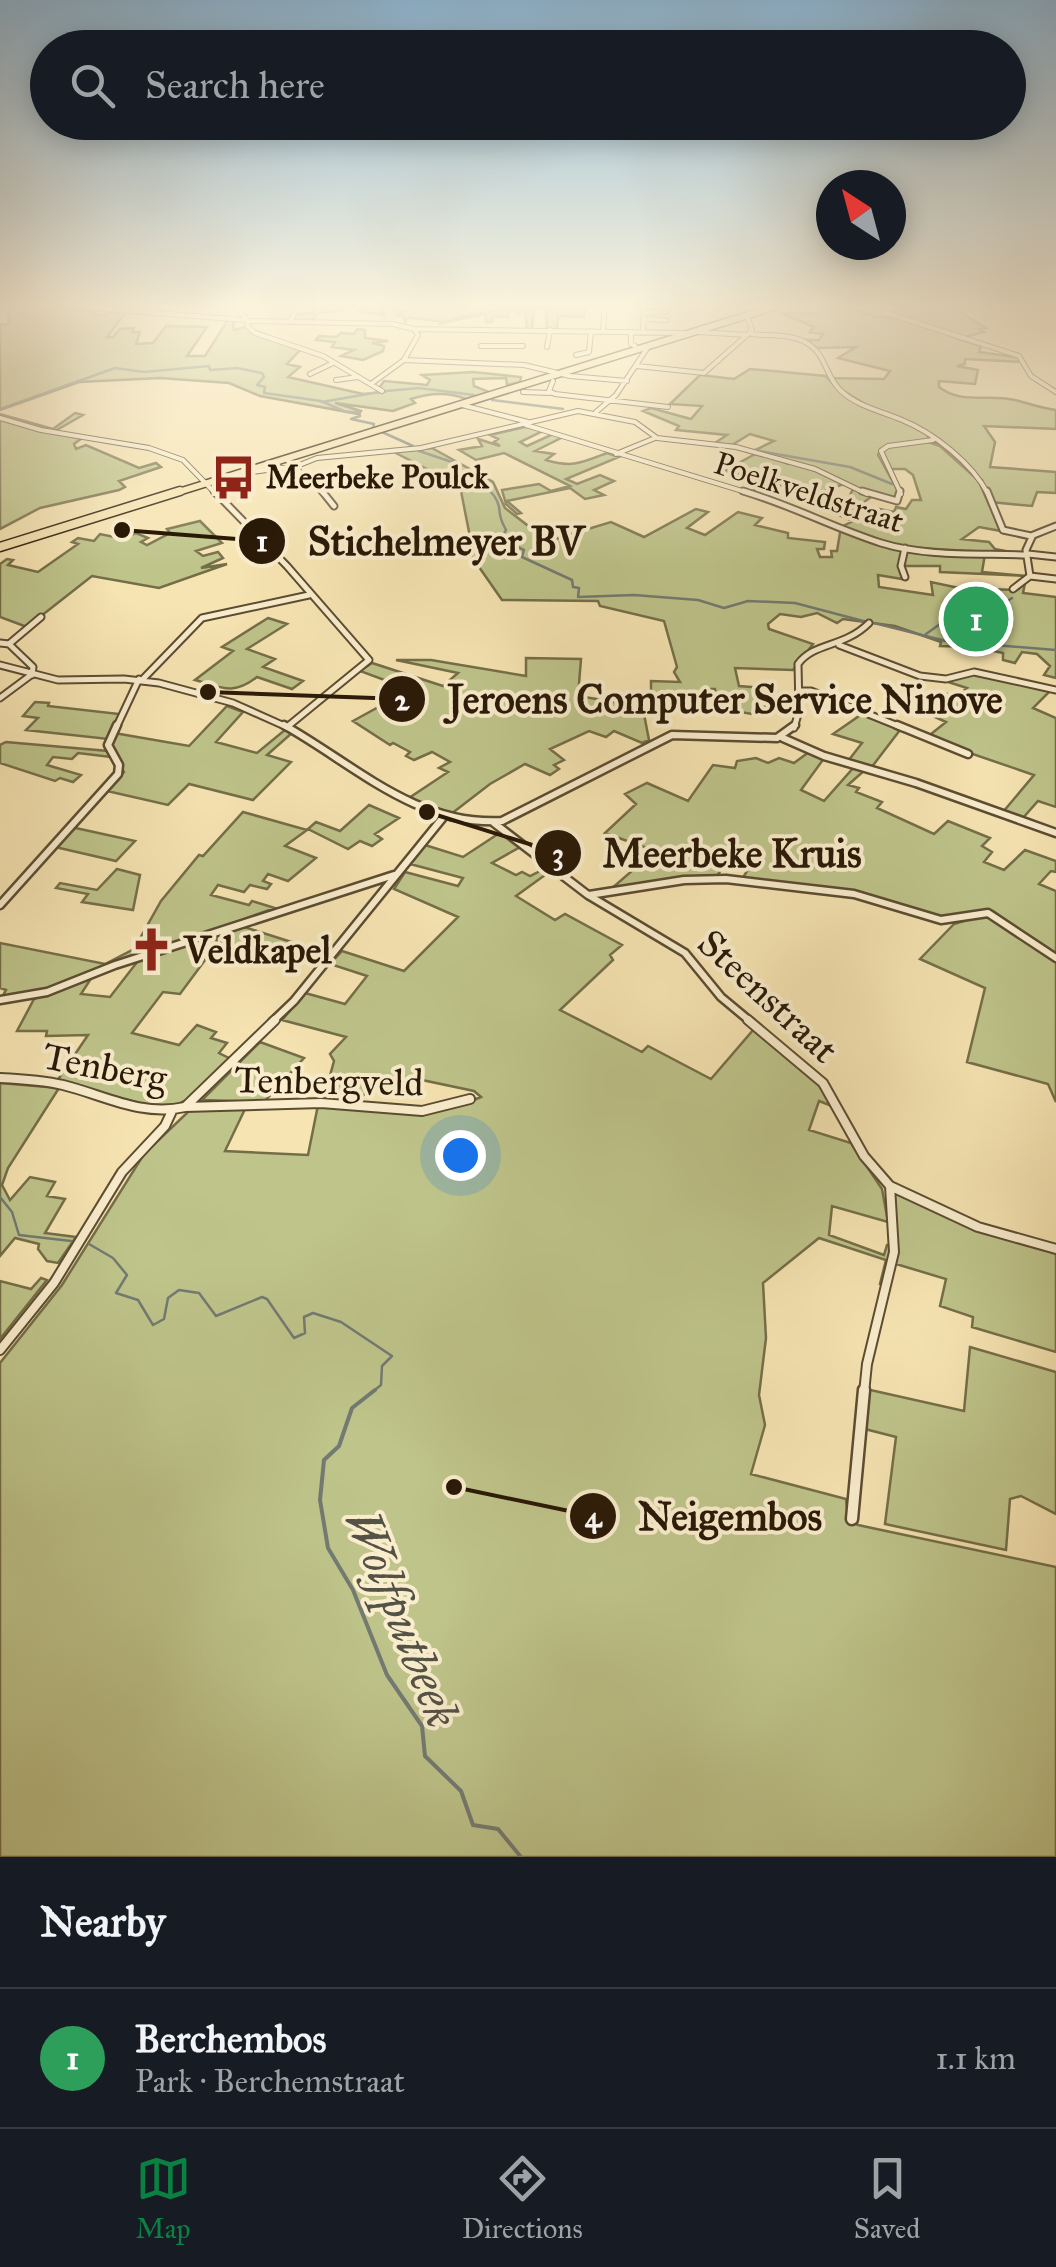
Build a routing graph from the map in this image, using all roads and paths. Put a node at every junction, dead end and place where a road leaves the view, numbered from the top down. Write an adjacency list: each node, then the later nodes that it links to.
1 (497, 393): 10 (main road)
2 (500, 393): 8 (main road)
3 (541, 393): 4 (street)
4 (550, 393): 7 (street)
5 (616, 393): 7 (street)
6 (846, 393): 15 (street)
7 (612, 398): 9 (street); 11 (street)
8 (462, 405): 10 (main road); 13 (street, Poelkveldstraat)
9 (668, 407)
10 (440, 410): 17 (main road)
11 (596, 412): 13 (street); 14 (street)
12 (0, 418): 20 (street)
13 (528, 424): 16 (street, Poelkveldstraat); 18 (street)
14 (657, 438): 15 (street); 16 (street)
15 (933, 440): 23 (street)
16 (614, 454): 25 (street, Poelkveldstraat)
17 (286, 459): 18 (street); 19 (main road)
18 (297, 466): 19 (street); 21 (street)
19 (236, 474): 20 (main road)
20 (207, 483): 24 (main road); 32 (street)
21 (334, 506)
22 (1056, 526): 23 (street)
23 (1032, 537): 26 (street)
24 (0, 547)
25 (904, 548): 26 (street, Poelkveldstraat); 29 (street)
26 (1027, 554): 27 (street, Poelkveldstraat); 28 (street)
27 (1056, 557)
28 (1030, 576): 30 (street); 31 (street)
29 (905, 577)
30 (1056, 579)
31 (1013, 589)
32 (309, 595): 40 (street); 44 (street)
33 (41, 617): 36 (street)
34 (869, 623): 37 (street)
35 (0, 643): 36 (street)
36 (8, 644): 39 (street)
37 (838, 644): 41 (street); 42 (street)
38 (0, 665): 39 (street)
39 (32, 675): 40 (street); 43 (street)
40 (141, 679): 44 (street); 52 (street)
41 (800, 690): 45 (street); 46 (street)
42 (1056, 690)
43 (0, 698)
44 (287, 727): 47 (street)
45 (782, 737): 48 (street); 49 (street)
46 (968, 754)
47 (446, 815): 48 (street); 50 (street, Tenberg)
48 (493, 822): 51 (street, Steenstraat)
49 (1056, 833)
50 (395, 875): 54 (street); 57 (street, Tenberg)
51 (588, 895): 53 (street); 59 (street, Steenstraat)
52 (0, 905)
53 (1056, 958)
54 (0, 1000)
55 (0, 1078): 58 (street, Tenberg)
56 (470, 1100): 57 (street, Tenbergveld)
57 (185, 1107): 58 (street, Tenberg)
58 (172, 1112): 61 (street)
59 (890, 1186): 60 (street); 62 (street)
60 (1056, 1249)
61 (0, 1350)
62 (852, 1520)

